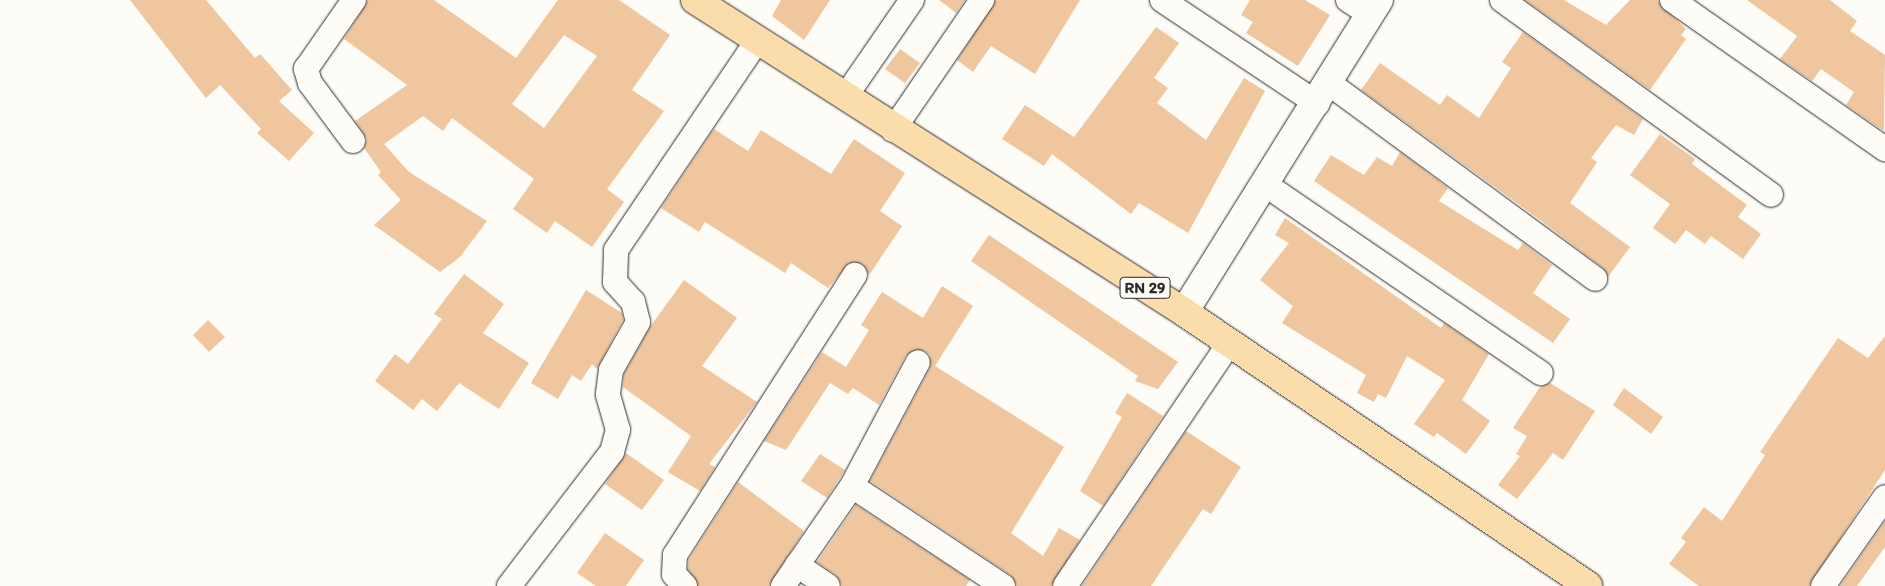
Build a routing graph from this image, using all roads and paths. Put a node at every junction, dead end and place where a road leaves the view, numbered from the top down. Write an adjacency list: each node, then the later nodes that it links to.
1 (354, 0): 14 (street)
2 (695, 0): 10 (main road, RN 29)
3 (912, 0): 12 (street)
4 (982, 0): 13 (street)
5 (1162, 0): 11 (street)
6 (1348, 0): 9 (street)
7 (1502, 0): 17 (street)
8 (1672, 0): 15 (street)
9 (1375, 8): 11 (main road)
10 (757, 41): 12 (main road, RN 29); 27 (street)
11 (1324, 94): 16 (main road); 19 (street)
12 (844, 97): 13 (main road, RN 29)
13 (893, 130): 20 (main road, RN 29)
14 (353, 141)
15 (1885, 149)
16 (1266, 185): 20 (main road); 23 (street)
17 (1771, 195)
18 (855, 275): 28 (street)
19 (1595, 279)
20 (1184, 312): 21 (main road, RN 29)
21 (1229, 344): 32 (street); 33 (main road, RN 29)
22 (918, 362): 24 (street)
23 (1542, 373)
24 (852, 486): 26 (street); 31 (street)
25 (1885, 497): 34 (street)
26 (797, 565): 29 (street); 30 (street)
27 (510, 586)
28 (685, 586)
29 (783, 586)
30 (828, 586)
31 (1004, 586)
32 (1065, 586)
33 (1588, 586)
34 (1823, 586)

